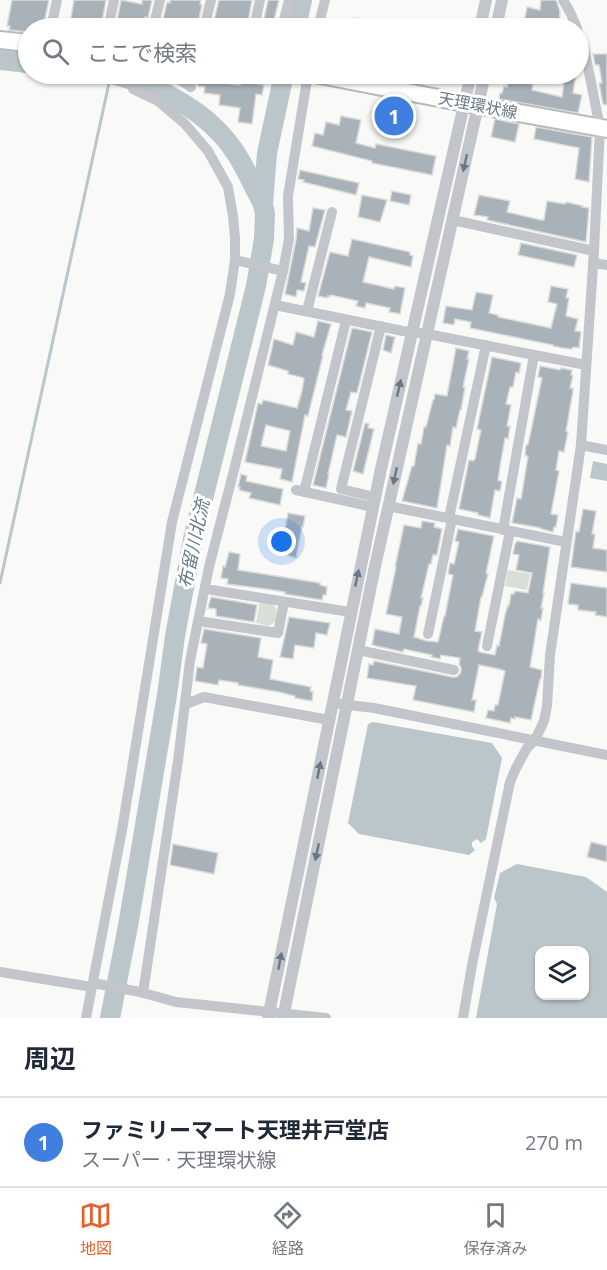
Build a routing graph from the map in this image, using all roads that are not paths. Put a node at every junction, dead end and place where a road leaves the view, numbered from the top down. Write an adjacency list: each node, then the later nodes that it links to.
1 (57, 0): 11 (street)
2 (114, 0): 12 (street)
3 (160, 0): 13 (street)
4 (211, 0): 14 (street)
5 (260, 0): 15 (street)
6 (289, 0): 16 (street)
7 (325, 0): 17 (street)
8 (486, 0): 18 (street)
9 (502, 0): 19 (street)
10 (563, 0): 20 (street)
11 (53, 18)
12 (110, 18)
13 (156, 18)
14 (206, 18)
15 (256, 18)
16 (284, 18)
17 (320, 18)
18 (482, 18)
19 (498, 18)
20 (573, 18)
21 (0, 40): 22 (main road)
22 (18, 42)
23 (589, 68): 32 (street)
24 (136, 84): 36 (street)
25 (187, 84): 30 (street)
26 (306, 84): 39 (street)
27 (367, 84): 31 (main road, 天理環状線)
28 (471, 84): 31 (street)
29 (480, 84): 31 (street)
30 (191, 87)
31 (471, 104): 32 (main road, 天理環状線); 34 (street, one-way to 34); 44 (street)
32 (603, 128): 35 (street)
33 (332, 212): 41 (street)
34 (453, 220): 35 (street); 45 (street)
35 (594, 251): 37 (street)
36 (237, 261): 39 (street); 71 (street)
37 (593, 263): 38 (street); 48 (street)
38 (607, 265)
39 (281, 271): 40 (street)
40 (275, 305): 41 (street); 65 (street)
41 (308, 311): 43 (street)
42 (345, 325): 51 (street)
43 (381, 326): 44 (street); 51 (street)
44 (412, 332): 45 (street); 51 (street, one-way to 44)
45 (427, 334): 46 (street); 52 (street, one-way to 52)
46 (486, 345): 47 (street); 53 (street)
47 (534, 355): 48 (street); 54 (street)
48 (586, 365): 49 (street)
49 (581, 445): 50 (street); 55 (street)
50 (607, 450)
51 (374, 502): 58 (street, one-way to 51)
52 (388, 506): 53 (street); 62 (street)
53 (451, 519): 54 (street); 60 (street)
54 (507, 530): 55 (street); 61 (street)
55 (566, 542): 68 (street)
56 (212, 590): 57 (street)
57 (284, 602): 58 (street); 59 (street)
58 (350, 612): 64 (street)
59 (205, 622)
60 (428, 633)
61 (487, 646)
62 (358, 650): 63 (street); 66 (street)
63 (454, 670)
64 (332, 702): 66 (street); 67 (street)
65 (186, 704): 67 (street); 72 (street)
66 (347, 704): 68 (street); 74 (street, one-way to 74)
67 (329, 720): 73 (street, one-way to 67)
68 (535, 740): 69 (street); 77 (street)
69 (607, 755)
70 (0, 972): 71 (street)
71 (94, 985): 72 (street); 75 (street)
72 (141, 992): 73 (street)
73 (269, 1015): 74 (street)
74 (283, 1015): 76 (street)
75 (86, 1018)
76 (326, 1018)
77 (464, 1018)

